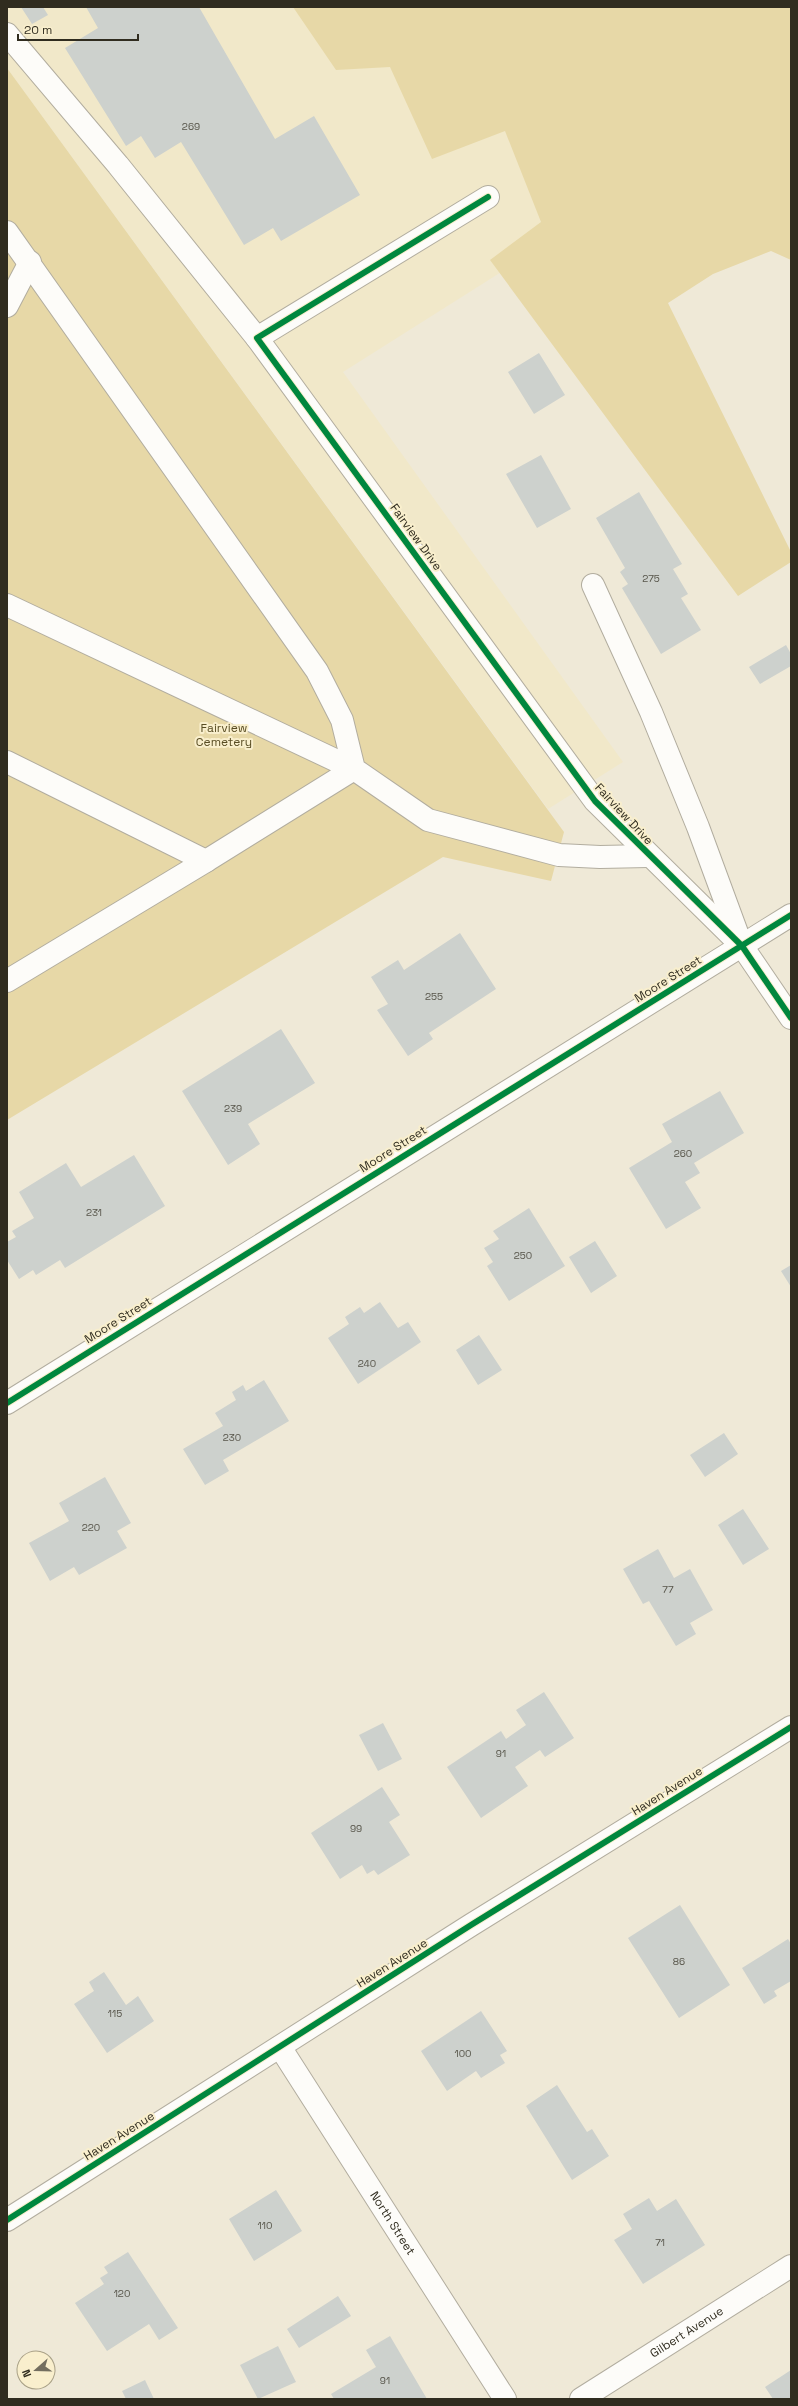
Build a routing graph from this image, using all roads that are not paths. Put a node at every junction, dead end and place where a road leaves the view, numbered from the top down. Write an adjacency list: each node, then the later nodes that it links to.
1 (7, 34): 6 (street, Fairview Drive)
2 (488, 197): 6 (street)
3 (7, 232): 4 (street)
4 (30, 262): 5 (street); 10 (street)
5 (7, 306)
6 (257, 338): 11 (street, Fairview Drive)
7 (593, 585): 14 (street)
8 (7, 605): 10 (street)
9 (7, 762): 12 (street)
10 (354, 769): 11 (street); 12 (street)
11 (648, 856): 14 (street, Fairview Drive)
12 (206, 861): 15 (street)
13 (791, 915): 14 (street, Moore Street)
14 (742, 946): 16 (street); 17 (street, Moore Street)
15 (7, 981)
16 (791, 1018)
17 (7, 1403)
18 (791, 1727): 19 (street, Haven Avenue)
19 (280, 2047): 20 (street, Haven Avenue); 22 (street, North Street)
20 (7, 2220)
21 (791, 2266): 23 (street, Gilbert Avenue)
22 (505, 2399)
23 (582, 2399)

